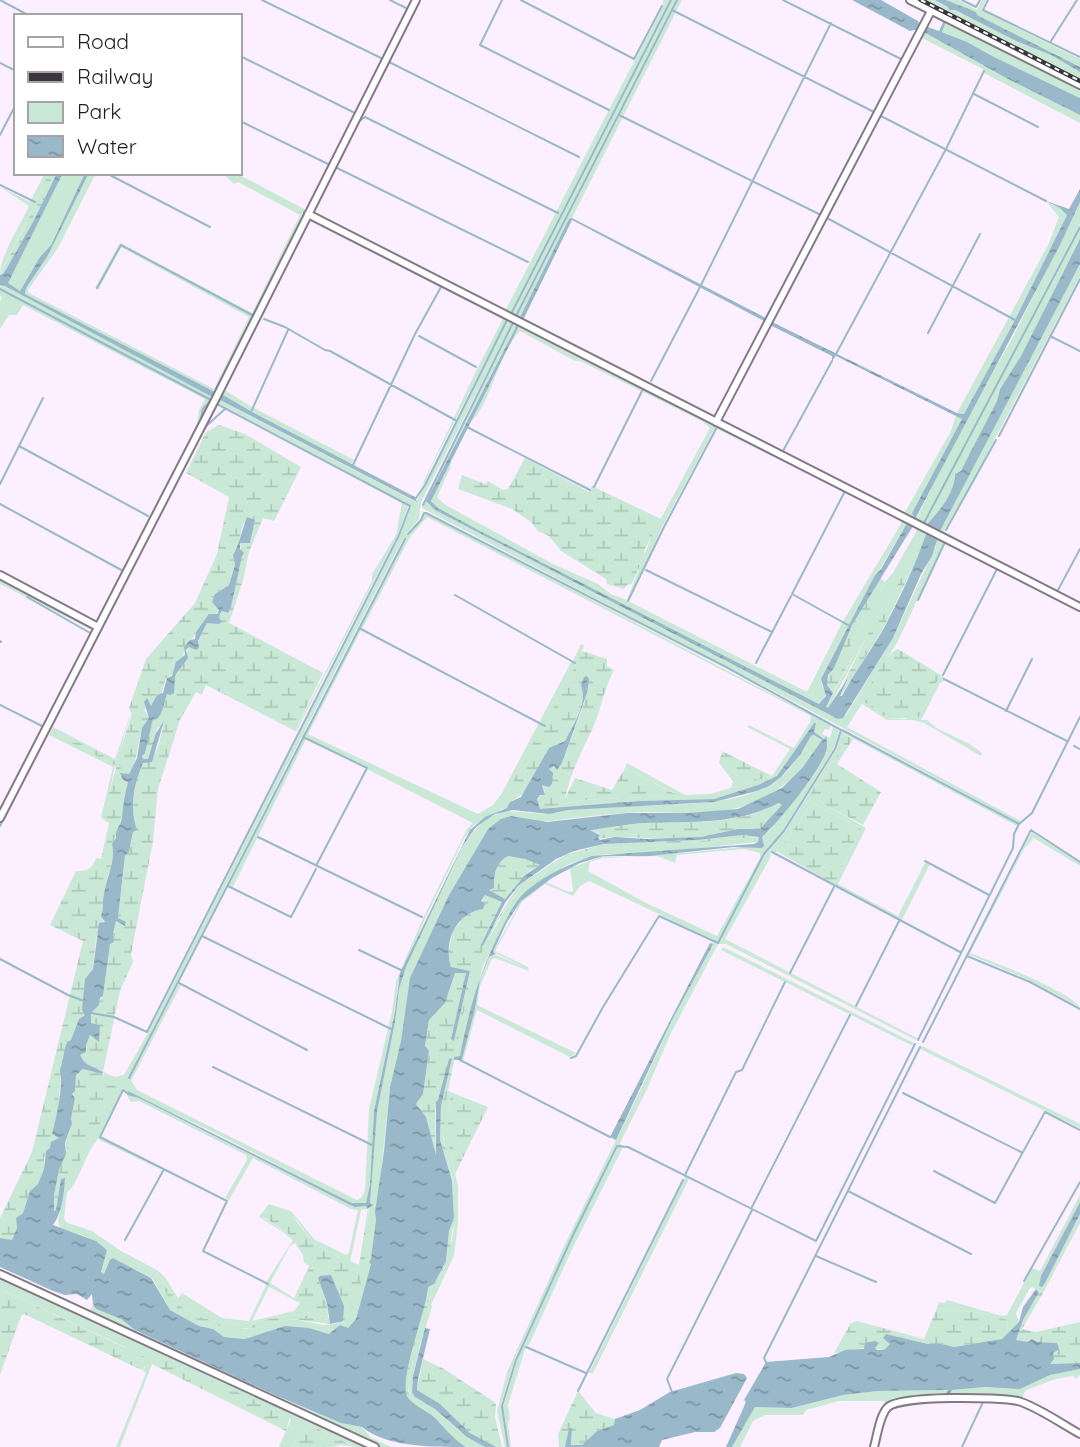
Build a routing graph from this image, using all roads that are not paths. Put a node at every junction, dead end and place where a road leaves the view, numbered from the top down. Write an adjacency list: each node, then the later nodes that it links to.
1 (416, 0): 5 (street)
2 (910, 0): 3 (street)
3 (931, 11): 4 (street); 6 (street)
4 (1080, 85)
5 (309, 214): 6 (street); 9 (street)
6 (716, 422): 8 (street)
7 (0, 575): 9 (street)
8 (1080, 607)
9 (98, 627): 10 (street)
10 (0, 818)
11 (0, 1274): 13 (street)
12 (1080, 1434): 14 (street)
13 (375, 1447)
14 (874, 1447)

